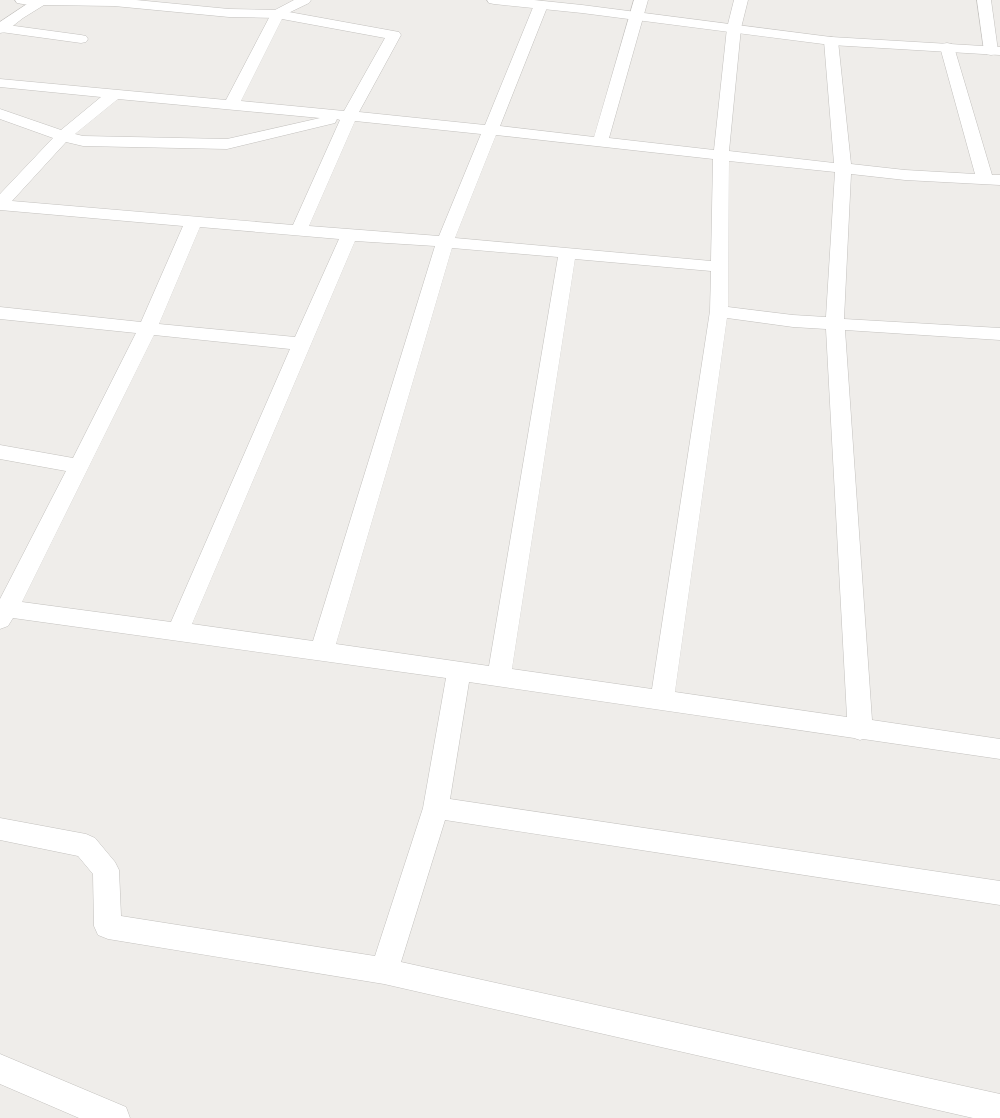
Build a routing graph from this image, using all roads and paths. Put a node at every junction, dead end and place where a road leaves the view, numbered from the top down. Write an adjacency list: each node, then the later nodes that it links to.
1 (22, 0): 2 (street)
2 (43, 0): 8 (street); 12 (street)
3 (304, 0): 10 (street)
4 (494, 0): 9 (street)
5 (640, 0): 11 (street)
6 (741, 0): 13 (street)
7 (984, 0): 17 (street)
8 (161, 3): 10 (street)
9 (541, 5): 11 (street); 23 (street)
10 (278, 14): 20 (street); 22 (street)
11 (635, 16): 13 (street); 25 (street)
12 (0, 28): 14 (street)
13 (734, 28): 15 (street); 26 (street)
14 (81, 39)
15 (831, 41): 16 (street); 27 (street)
16 (947, 47): 17 (street); 28 (street)
17 (996, 51)
18 (0, 83): 19 (street)
19 (114, 94): 20 (street); 24 (street)
20 (232, 104): 22 (street)
21 (0, 114): 24 (street)
22 (349, 116): 23 (street); 24 (street); 31 (street)
23 (491, 130): 25 (street); 33 (street)
24 (64, 136): 29 (street)
25 (600, 142): 26 (street)
26 (722, 155): 27 (street); 35 (street)
27 (843, 168): 28 (street); 38 (street)
28 (993, 179)
29 (0, 204): 30 (street)
30 (194, 221): 31 (street); 39 (street)
31 (299, 230): 32 (street)
32 (349, 235): 33 (street); 41 (street)
33 (445, 242): 34 (street); 46 (street)
34 (567, 254): 35 (street); 48 (street)
35 (720, 267): 36 (street)
36 (719, 310): 38 (street); 49 (street)
37 (0, 313): 39 (street)
38 (835, 324): 40 (street); 50 (street)
39 (148, 328): 41 (street); 43 (street)
40 (1000, 334)
41 (302, 344): 45 (street)
42 (0, 452): 43 (street)
43 (79, 466): 44 (street)
44 (2, 612): 45 (street)
45 (178, 631): 46 (street)
46 (322, 651): 47 (street)
47 (459, 671): 48 (street); 52 (street)
48 (499, 677): 49 (street)
49 (662, 701): 50 (street)
50 (860, 730): 51 (street)
51 (1000, 749)
52 (436, 808): 54 (street); 55 (street)
53 (0, 828): 55 (street)
54 (1000, 893)
55 (384, 971): 57 (street)
56 (0, 1069): 58 (street)
57 (1000, 1109)
58 (115, 1118)

